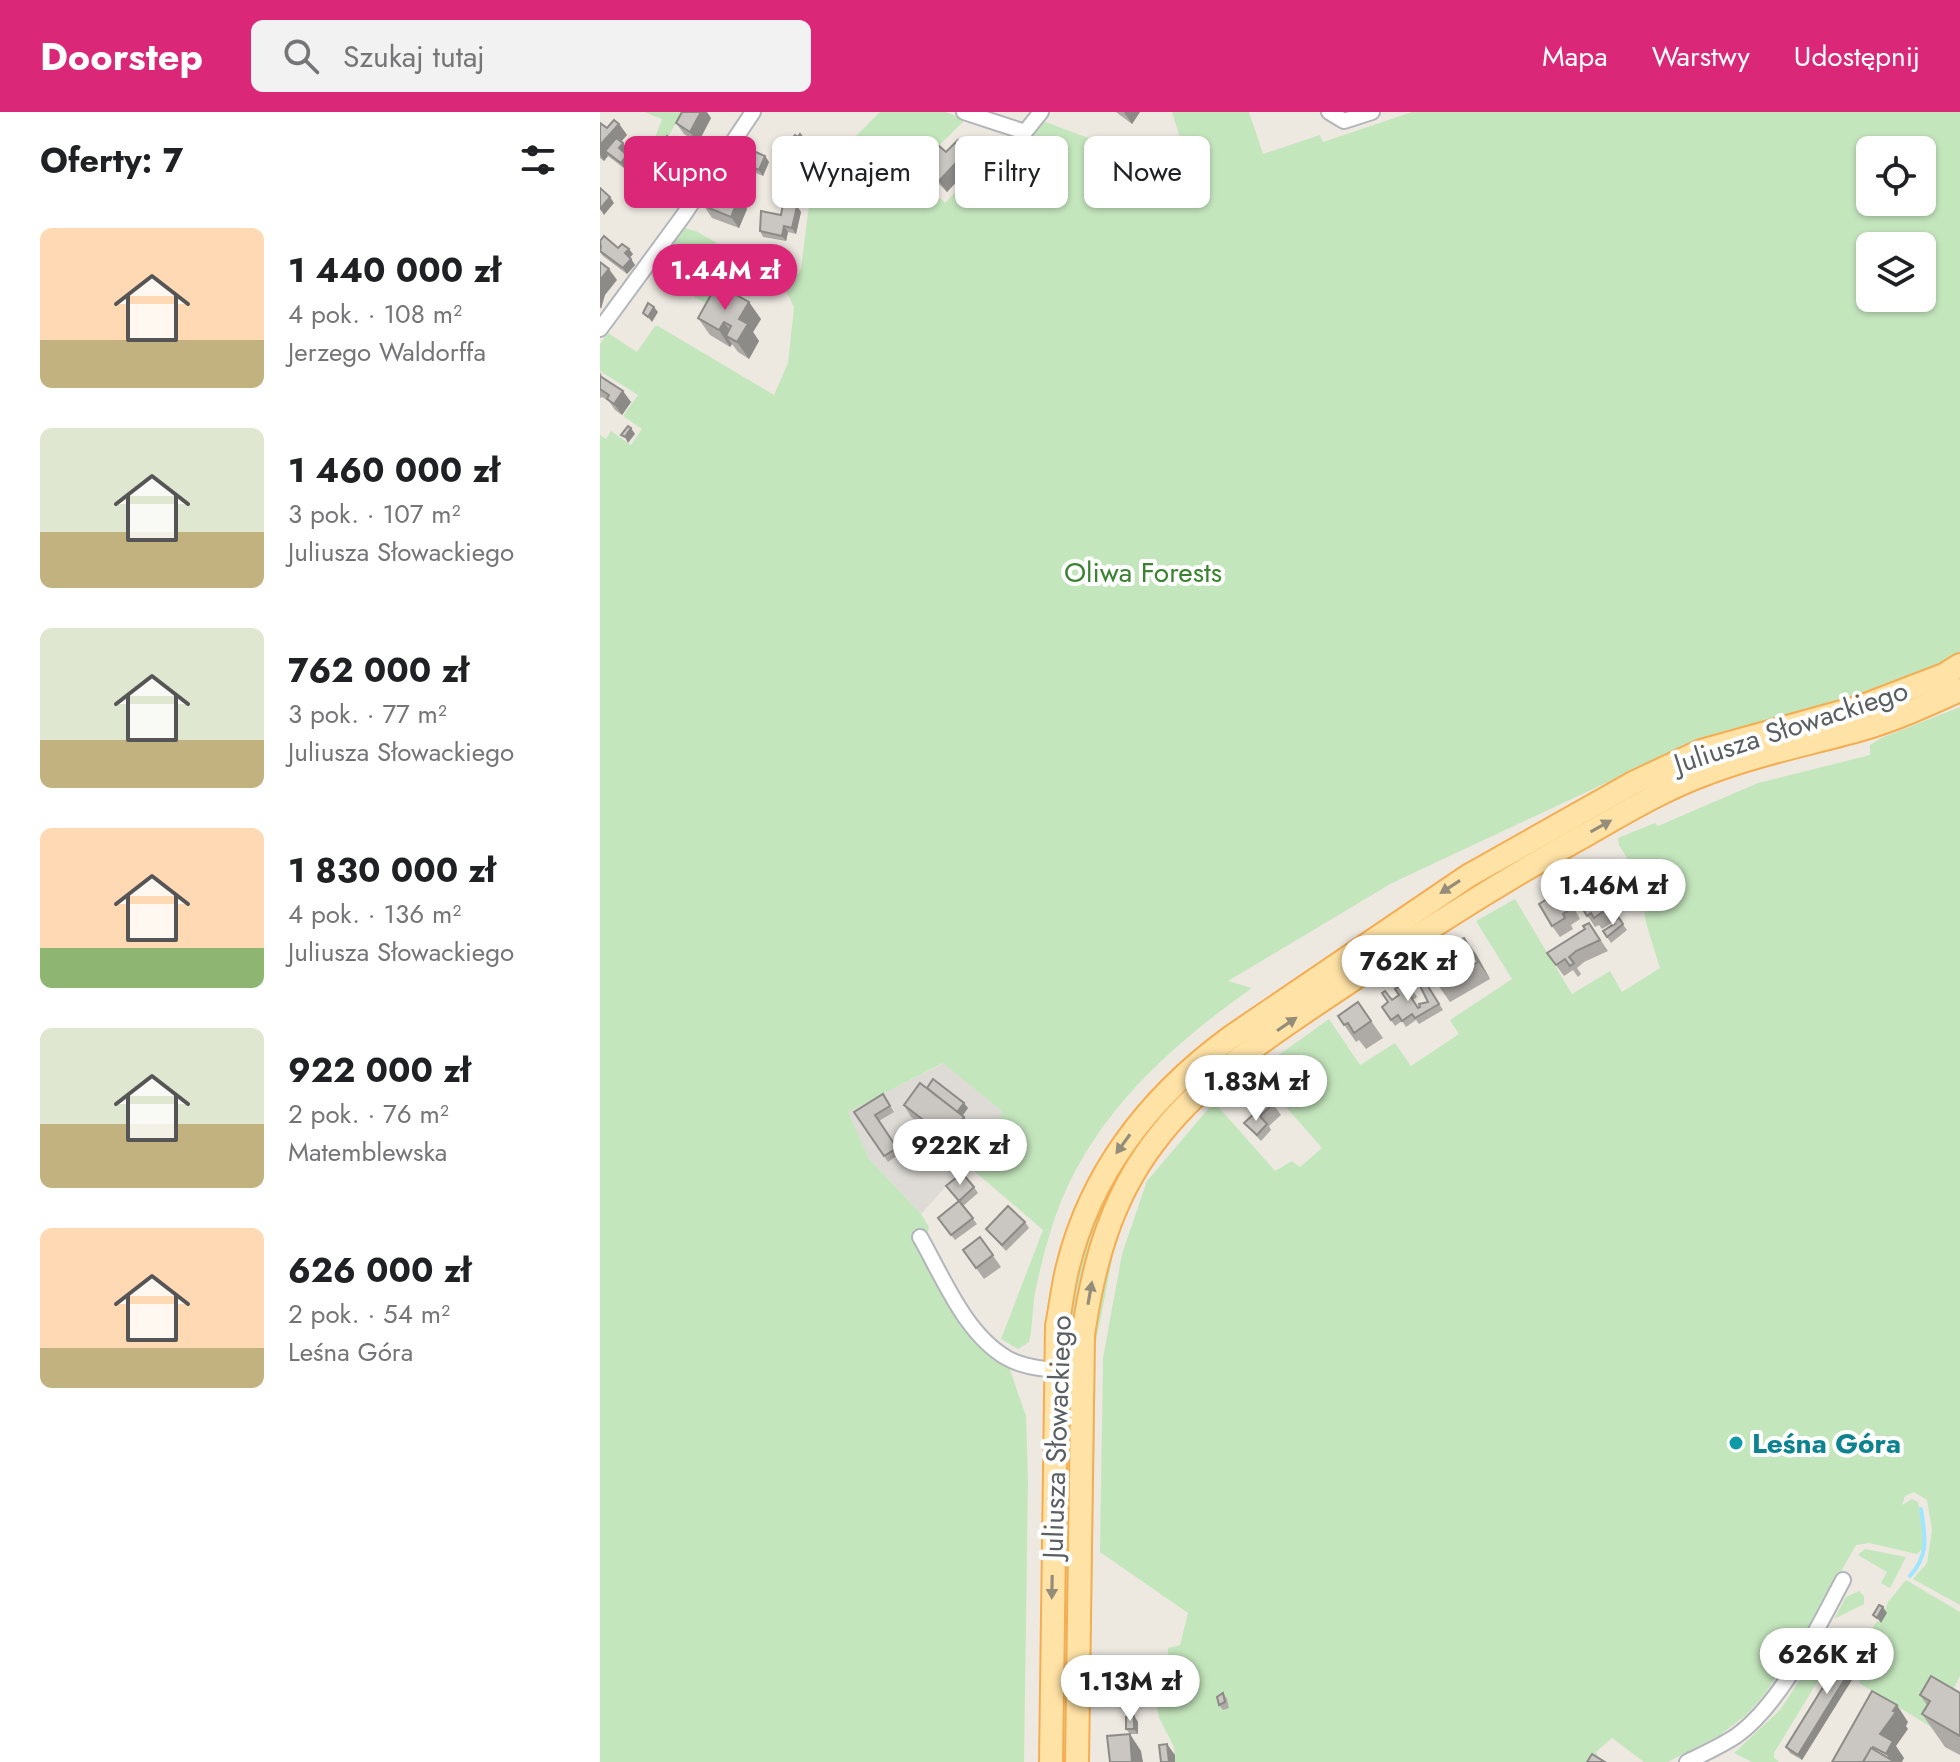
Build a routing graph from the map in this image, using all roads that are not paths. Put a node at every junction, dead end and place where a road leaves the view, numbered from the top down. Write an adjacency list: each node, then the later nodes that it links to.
1 (753, 112): 6 (street)
2 (964, 112): 3 (street)
3 (1041, 112)
4 (1329, 112): 5 (street)
5 (1372, 112)
6 (600, 329)
7 (1960, 665): 10 (main road, Juliusza Słowackiego, one-way to 10)
8 (1960, 690): 11 (main road, Juliusza Słowackiego, one-way to 8)
9 (920, 1237): 10 (street)
10 (1055, 1369): 11 (street); 13 (main road, Juliusza Słowackiego, one-way to 13)
11 (1081, 1371): 14 (main road, Juliusza Słowackiego)
12 (1843, 1580): 15 (street)
13 (1051, 1762)
14 (1077, 1762)
15 (1687, 1762)

